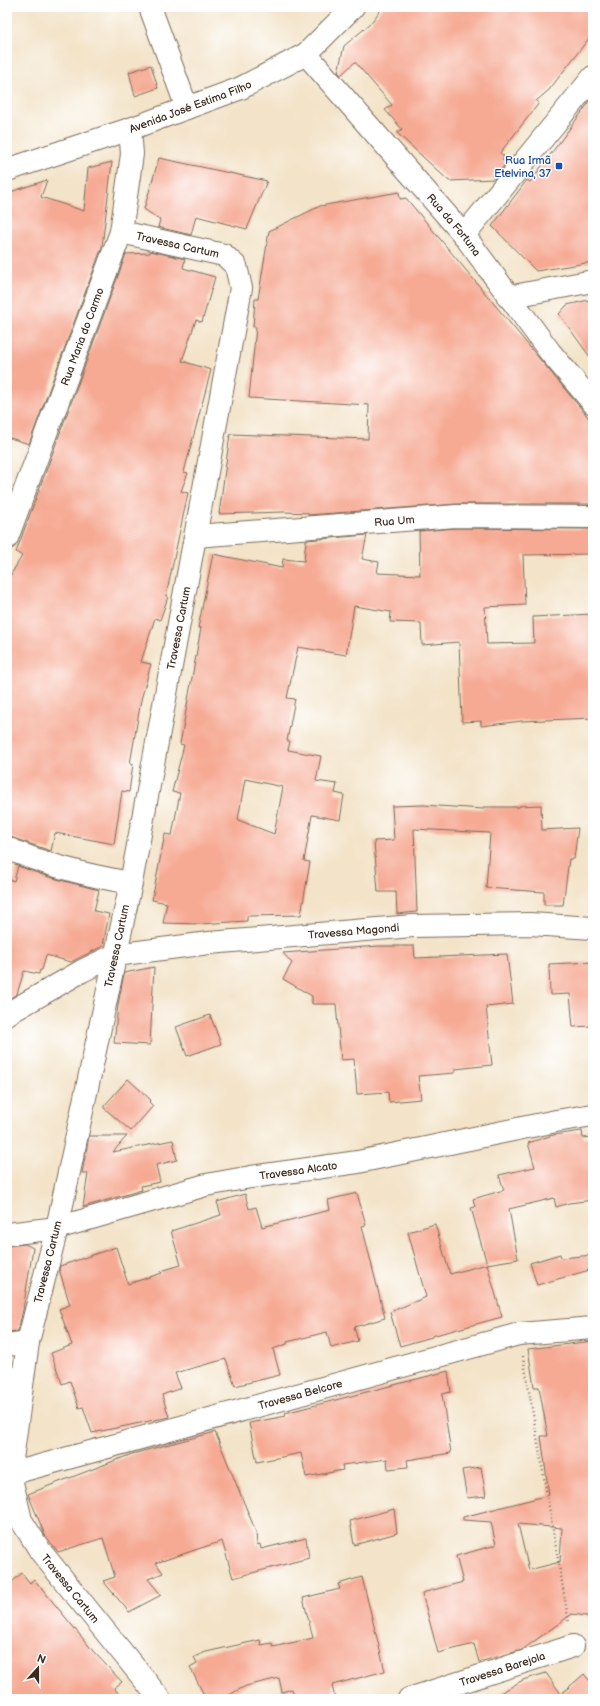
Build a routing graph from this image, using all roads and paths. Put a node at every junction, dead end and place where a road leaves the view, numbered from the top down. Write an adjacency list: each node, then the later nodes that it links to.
1 (150, 7): 5 (street)
2 (353, 7): 3 (street, Avenida José Estima Filho)
3 (306, 54): 5 (street, Avenida José Estima Filho); 9 (street, Rua da Fortuna)
4 (593, 77): 9 (street)
5 (187, 108): 6 (street, Avenida José Estima Filho)
6 (130, 129): 7 (street, Avenida José Estima Filho); 8 (street, Rua Maria do Carmo)
7 (7, 170)
8 (121, 232): 14 (street, Travessa Cartum); 15 (street, Rua Maria do Carmo)
9 (464, 235): 11 (street, Rua da Fortuna)
10 (593, 281): 11 (street)
11 (508, 297): 12 (street, Rua da Fortuna)
12 (593, 403)
13 (593, 517): 14 (street, Rua Um)
14 (196, 536): 17 (street, Travessa Cartum)
15 (7, 538)
16 (7, 848): 17 (street)
17 (131, 883): 19 (street, Travessa Cartum)
18 (593, 928): 19 (street, Travessa Magondi)
19 (115, 955): 20 (street); 22 (street, Travessa Cartum)
20 (7, 1014)
21 (593, 1115): 22 (street, Travessa Alcato)
22 (57, 1228): 23 (street, Travessa Alcato); 26 (street, Travessa Cartum)
23 (7, 1234)
24 (593, 1328): 25 (street, Travessa Belcore)
25 (519, 1334): 28 (street, Travessa Belcore); 29 (path)
26 (28, 1342): 27 (street); 28 (street, Travessa Cartum)
27 (7, 1345)
28 (10, 1474): 30 (street, Travessa Cartum)
29 (573, 1646): 31 (street, Travessa Barejola)
30 (160, 1699)
31 (409, 1699)

